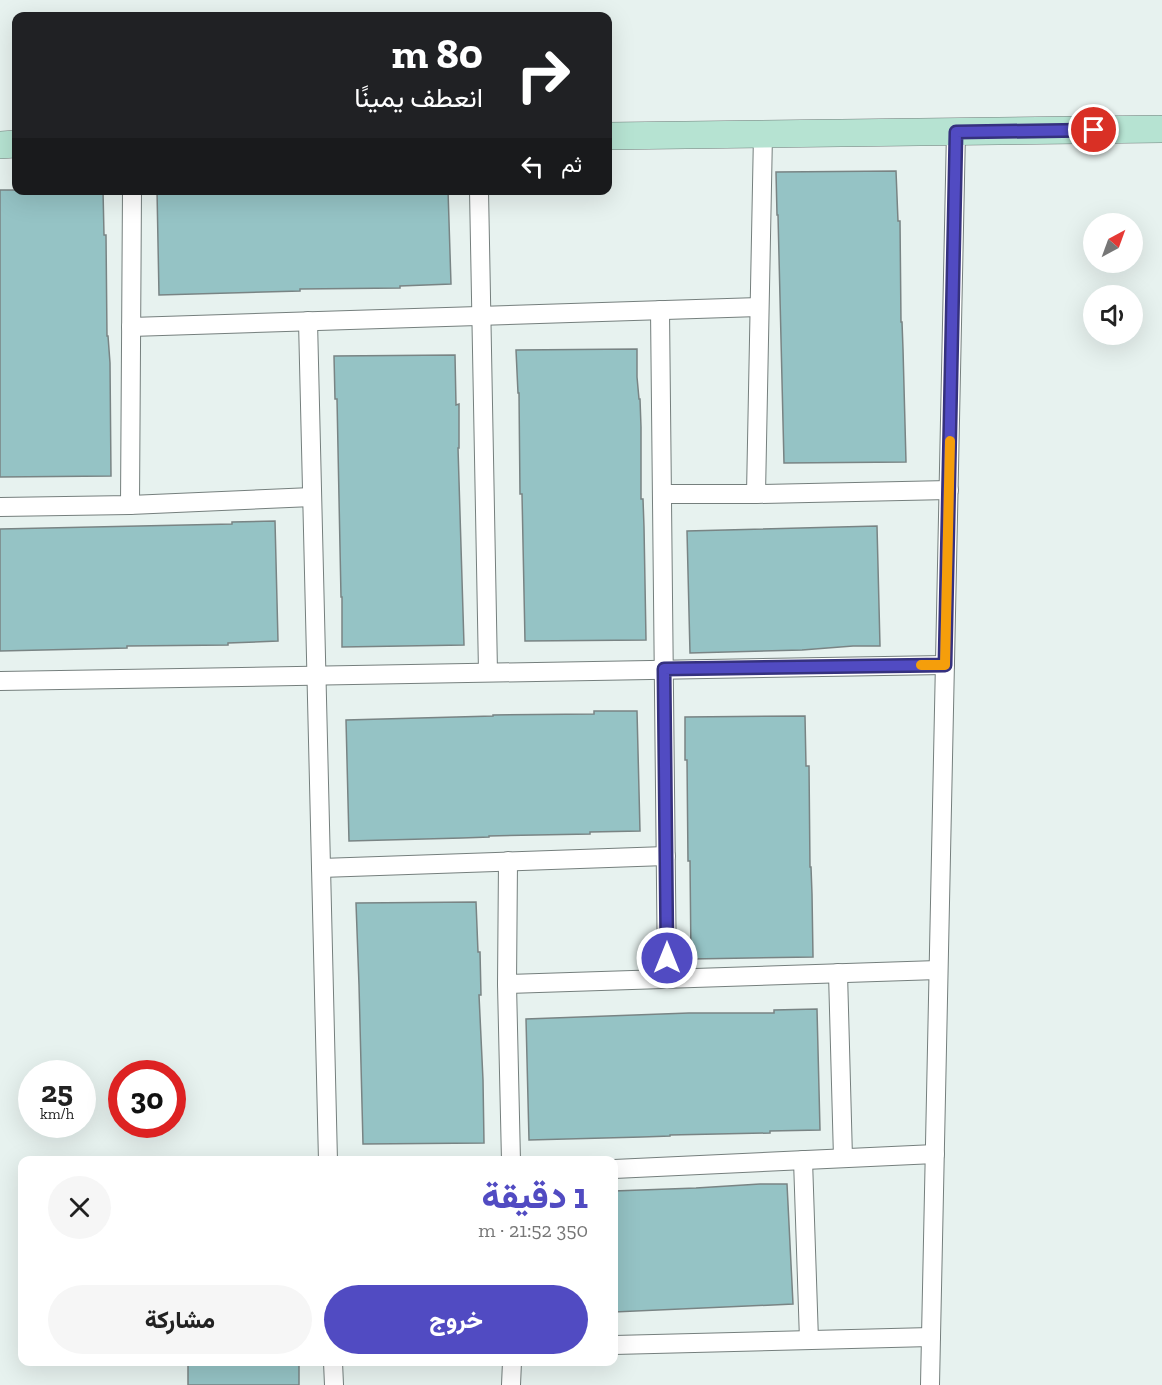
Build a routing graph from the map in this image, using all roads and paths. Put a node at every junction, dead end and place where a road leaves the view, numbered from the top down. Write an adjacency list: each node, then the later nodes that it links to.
1 (1162, 129): 2 (street)
2 (956, 132): 3 (street); 12 (street)
3 (763, 134): 4 (street); 7 (street)
4 (612, 136)
5 (132, 195): 11 (street)
6 (479, 195): 9 (street)
7 (759, 307): 8 (street); 14 (street)
8 (660, 310): 9 (street); 13 (street)
9 (481, 316): 10 (street); 20 (street)
10 (308, 321): 11 (street); 15 (street)
11 (131, 327): 16 (street)
12 (949, 490): 14 (street); 18 (street)
13 (662, 494): 14 (street); 19 (street)
14 (756, 494)
15 (312, 497): 16 (street); 21 (street)
16 (130, 505): 17 (street)
17 (0, 507)
18 (945, 665): 19 (street); 26 (street)
19 (664, 669): 20 (street); 23 (street)
20 (488, 672): 21 (street)
21 (317, 675): 22 (street); 25 (street)
22 (0, 681)
23 (666, 856): 24 (street); 28 (street)
24 (508, 861): 25 (street); 29 (street)
25 (321, 868): 31 (street)
26 (938, 970): 27 (street); 30 (street)
27 (838, 973): 28 (street); 33 (street)
28 (667, 979): 29 (street)
29 (507, 984): 32 (street)
30 (935, 1154): 33 (street); 36 (street)
31 (328, 1156)
32 (511, 1156)
33 (843, 1158): 34 (street)
34 (803, 1160): 35 (street); 37 (street)
35 (618, 1168)
36 (931, 1337): 37 (street); 43 (street)
37 (808, 1340): 38 (street)
38 (618, 1345)
39 (333, 1366): 41 (street)
40 (512, 1366): 42 (street)
41 (334, 1385)
42 (511, 1385)
43 (930, 1385)

